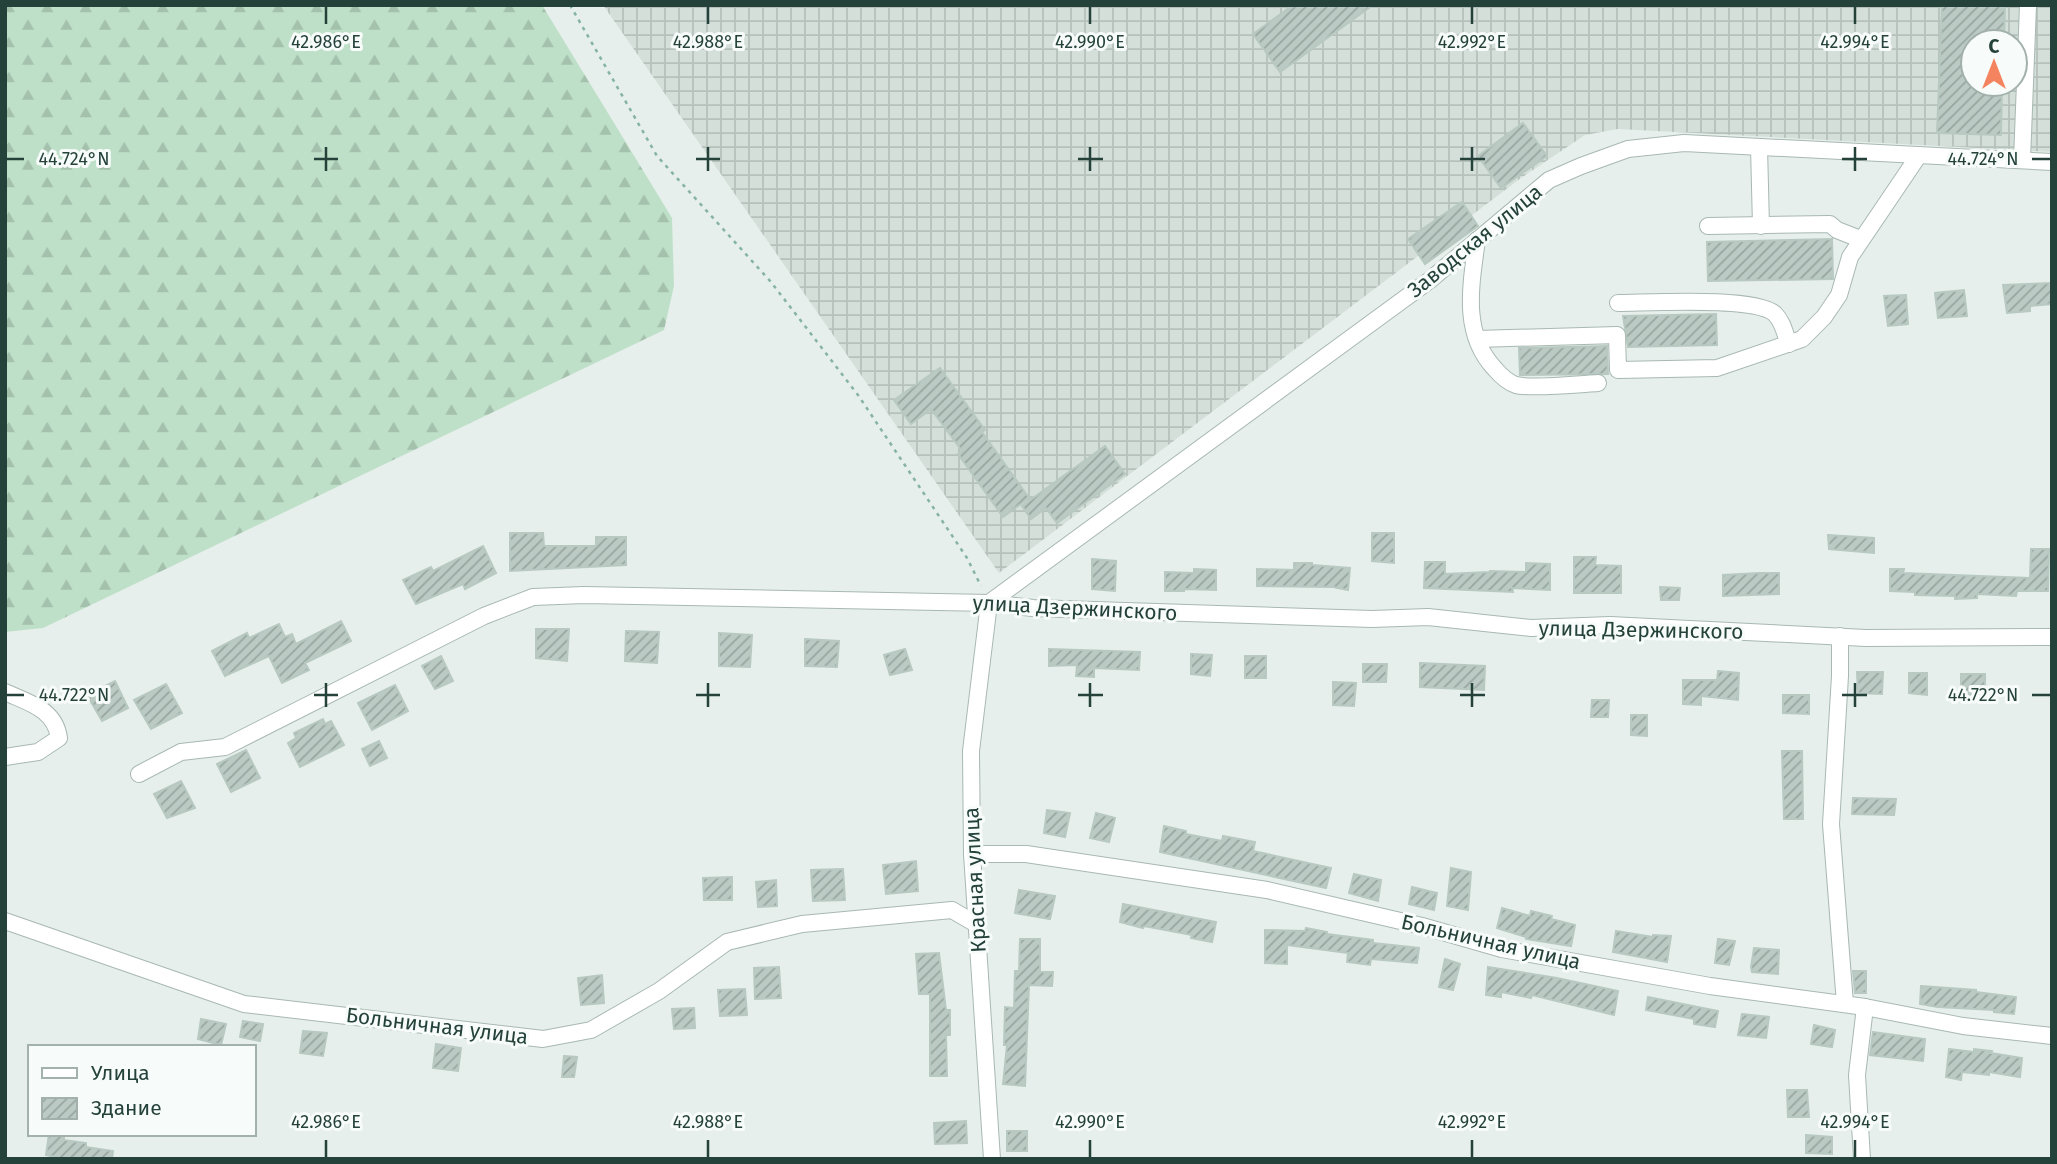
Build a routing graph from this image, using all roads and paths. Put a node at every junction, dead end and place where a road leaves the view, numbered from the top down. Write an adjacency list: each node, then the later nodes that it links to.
1 (570, 5): 15 (path)
2 (2028, 5): 5 (street)
3 (1759, 147): 4 (street, Заводская улица); 8 (street); 10 (street, Заводская улица)
4 (1919, 155): 5 (street, Заводская улица); 9 (street)
5 (2022, 160): 6 (street, Заводская улица)
6 (2052, 162)
7 (1709, 226): 8 (street)
8 (1761, 226): 9 (street)
9 (1860, 239): 13 (street)
10 (1477, 240): 12 (street); 15 (street, Заводская улица)
11 (1618, 303): 13 (street)
12 (1477, 339): 13 (street); 14 (street)
13 (1789, 344)
14 (1598, 383)
15 (989, 603): 16 (street, улица Дзержинского); 20 (street, улица Дзержинского); 21 (street, Красная улица)
16 (1840, 636): 17 (street, улица Дзержинского); 26 (street)
17 (2052, 637)
18 (5, 692): 19 (street)
19 (5, 757)
20 (139, 774)
21 (972, 854): 22 (street, Красная улица); 26 (street, Больничная улица)
22 (974, 882): 23 (street); 25 (street, Красная улица)
23 (952, 910): 24 (street, Больничная улица); 25 (street)
24 (5, 921)
25 (976, 924): 29 (street, Красная улица)
26 (1845, 1004): 27 (street, Больничная улица)
27 (1865, 1007): 28 (street, Больничная улица); 30 (street)
28 (2052, 1036)
29 (992, 1159)
30 (1862, 1159)

